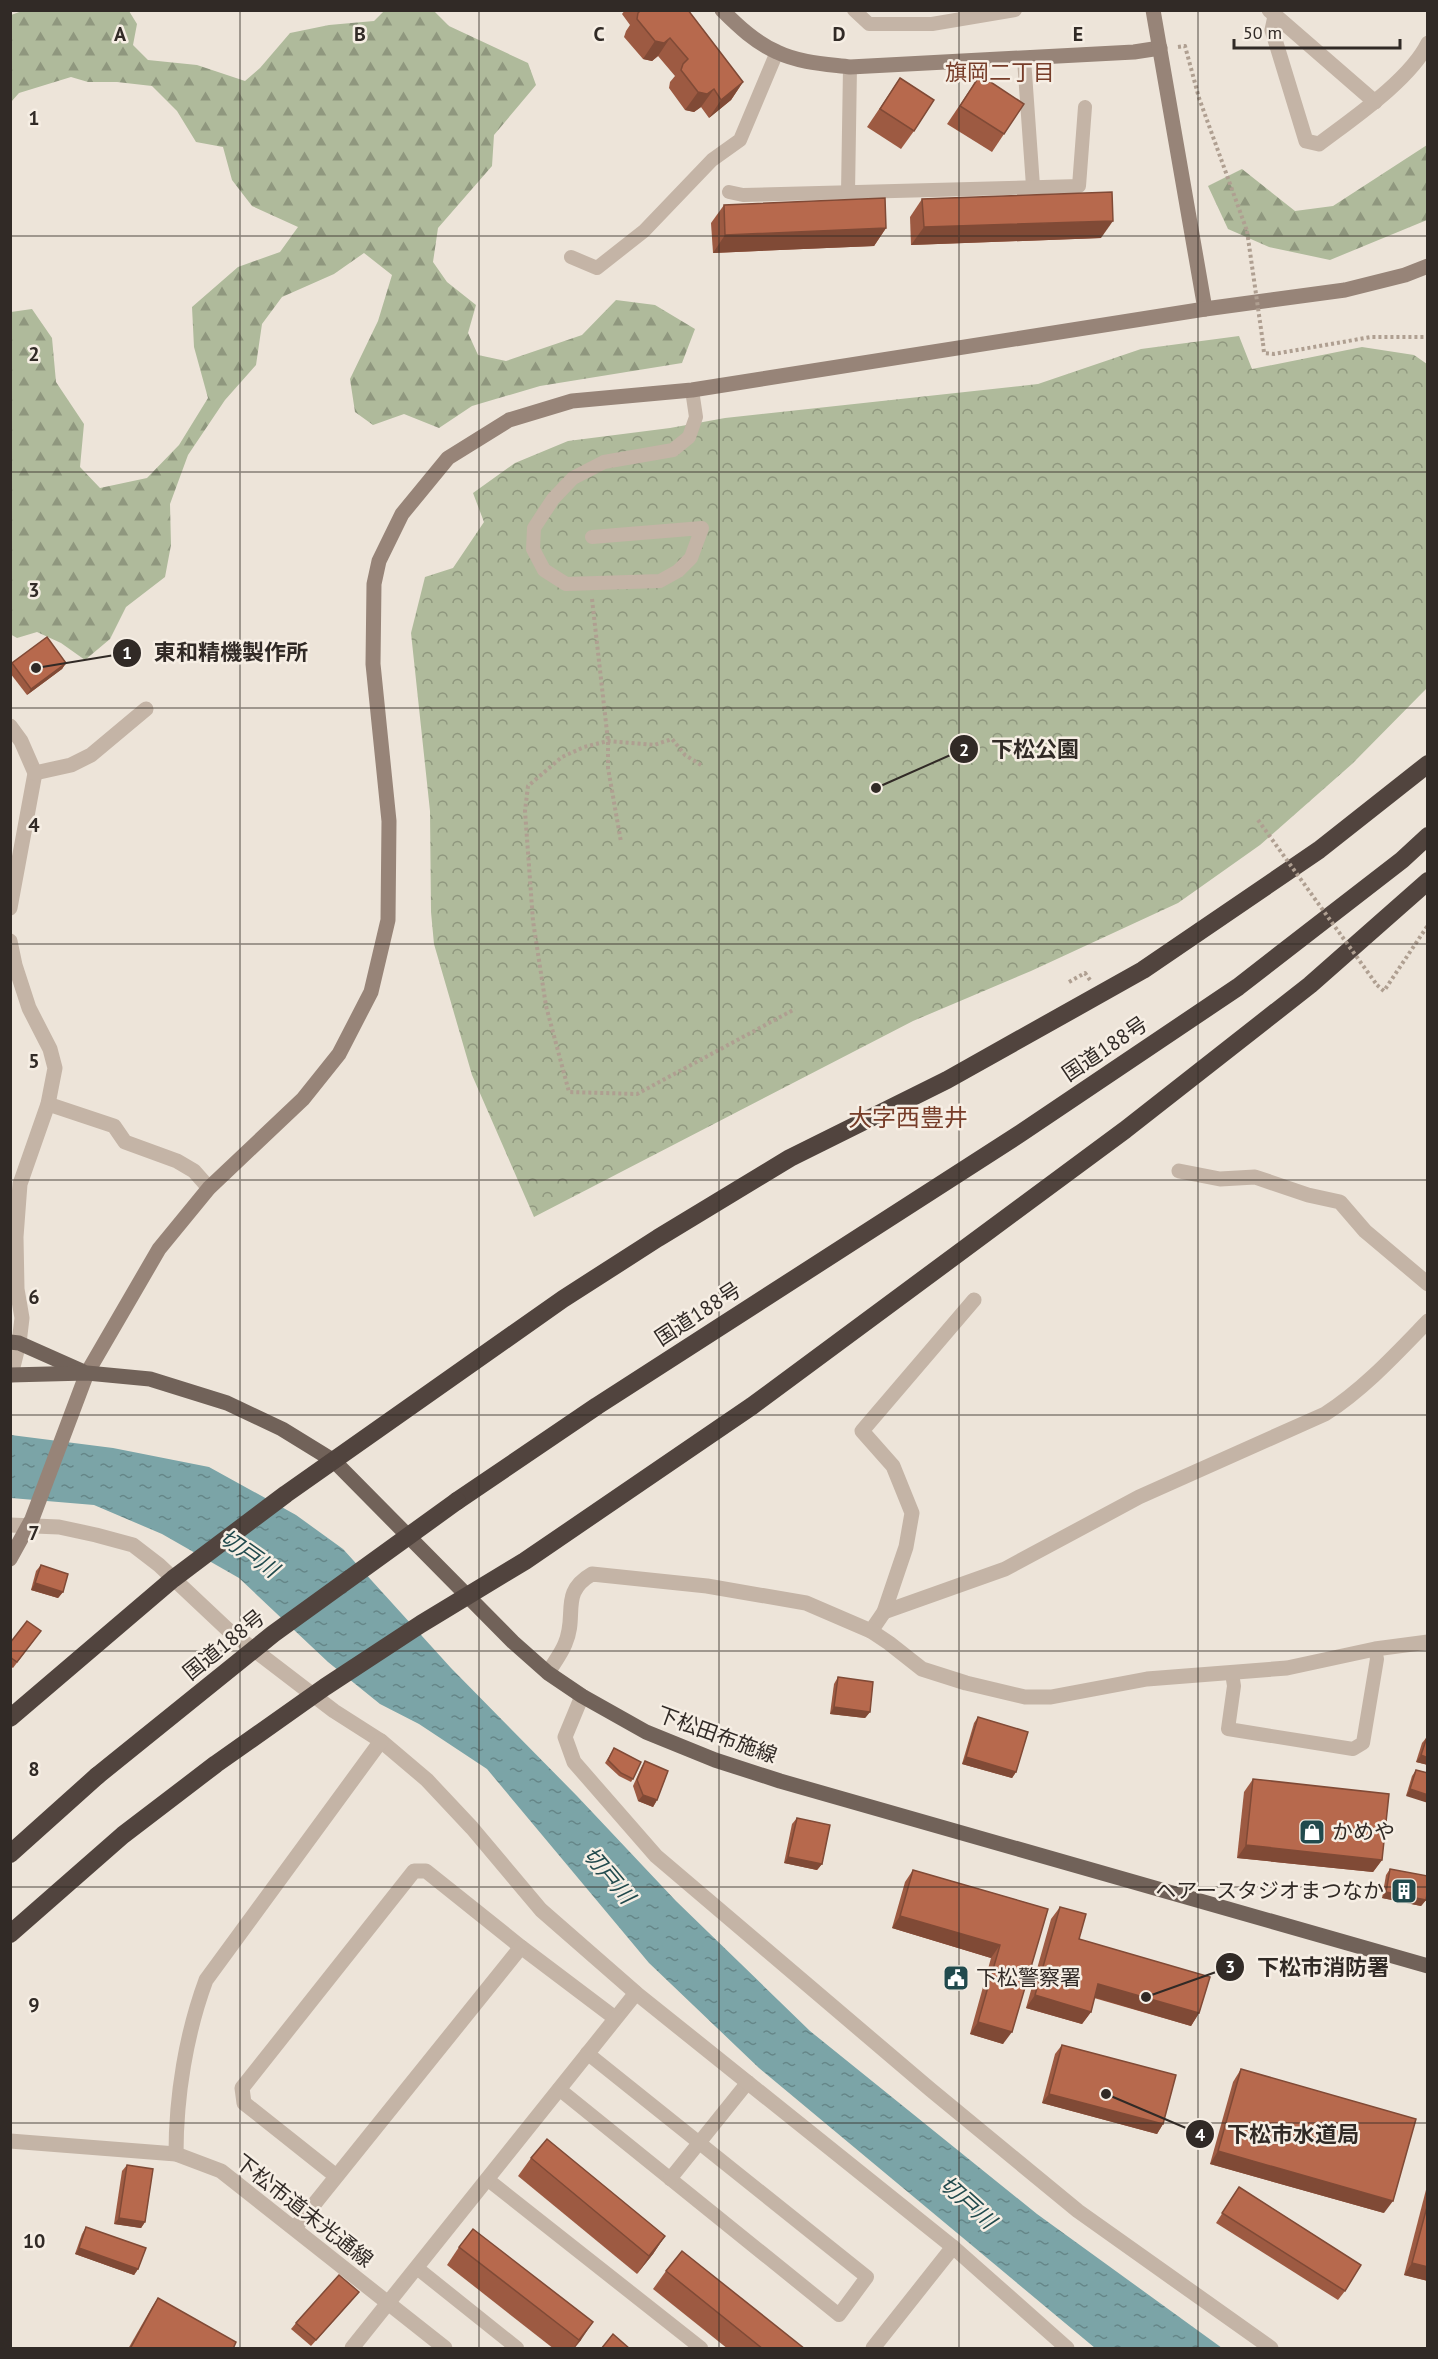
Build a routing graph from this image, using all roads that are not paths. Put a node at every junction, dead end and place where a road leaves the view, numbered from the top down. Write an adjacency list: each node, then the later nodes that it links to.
1 (722, 10): 8 (street)
2 (854, 10): 3 (lane)
3 (1015, 10)
4 (1153, 10): 7 (street)
5 (1272, 13): 11 (street); 11 (street)
6 (1428, 44): 11 (street)
7 (1160, 48): 9 (street); 18 (street)
8 (777, 52): 10 (street); 16 (lane)
9 (1024, 59): 10 (street); 13 (lane)
10 (850, 67): 15 (lane)
11 (1375, 102)
12 (1085, 107): 13 (lane)
13 (1033, 186): 15 (lane)
14 (729, 192): 15 (lane)
15 (848, 193)
16 (571, 257)
17 (1428, 266): 18 (street)
18 (1205, 309): 19 (street)
19 (692, 390): 20 (lane); 31 (street)
20 (592, 537)
21 (146, 710): 24 (street)
22 (10, 726): 24 (street)
23 (1428, 764): 39 (highway)
24 (35, 773): 27 (street)
25 (1428, 836): 55 (highway, 国道188号, bridge)
26 (1428, 881): 44 (highway)
27 (10, 908)
28 (10, 941): 29 (street)
29 (48, 1104): 31 (street); 33 (street)
30 (1179, 1171): 32 (street)
31 (209, 1188): 37 (street)
32 (1428, 1284)
33 (14, 1288): 36 (street)
34 (974, 1300): 45 (street)
35 (1428, 1321): 45 (street)
36 (15, 1343): 37 (main road, 下松田布施線); 38 (street)
37 (87, 1373): 38 (main road, 下松田布施線); 39 (main road, 下松田布施線); 40 (street)
38 (11, 1375)
39 (333, 1461): 43 (highway); 44 (main road, 下松田布施線)
40 (30, 1522): 41 (street); 42 (street); 43 (street)
41 (10, 1525)
42 (10, 1559)
43 (178, 1576): 51 (street); 53 (highway)
44 (466, 1596): 49 (main road, 下松田布施線); 51 (highway)
45 (884, 1612): 46 (street)
46 (871, 1631): 49 (street); 50 (street)
47 (1428, 1642): 48 (street)
48 (1375, 1649): 50 (street); 50 (lane)
49 (548, 1673): 52 (main road, 下松田布施線)
50 (1232, 1673)
51 (319, 1691): 54 (street); 56 (highway)
52 (582, 1696): 58 (main road, 下松田布施線); 80 (street)
53 (10, 1718)
54 (381, 1741): 59 (street); 66 (street)
55 (10, 1854)
56 (10, 1934)
57 (521, 1947): 60 (street); 67 (street); 67 (street)
58 (1428, 1966)
59 (636, 1993): 60 (street); 62 (street)
60 (615, 2018): 61 (street)
61 (587, 2053): 63 (street); 65 (lane)
62 (748, 2082): 65 (lane); 71 (street)
63 (559, 2090): 68 (street); 69 (lane)
64 (10, 2141): 66 (street, 下松市道末光通線)
65 (701, 2144): 69 (lane); 69 (lane)
66 (176, 2154): 70 (street, 下松市道末光通線)
67 (336, 2176): 70 (street)
68 (487, 2179): 72 (street); 77 (lane)
69 (670, 2179)
70 (295, 2228): 73 (street, 下松市道末光通線)
71 (953, 2247): 78 (street); 79 (street)
72 (417, 2268): 73 (street); 76 (lane)
73 (388, 2304): 74 (street); 75 (street, 下松市道末光通線)
74 (352, 2349)
75 (444, 2349)
76 (517, 2349)
77 (701, 2349)
78 (873, 2349)
79 (1067, 2349)
80 (1271, 2349)

